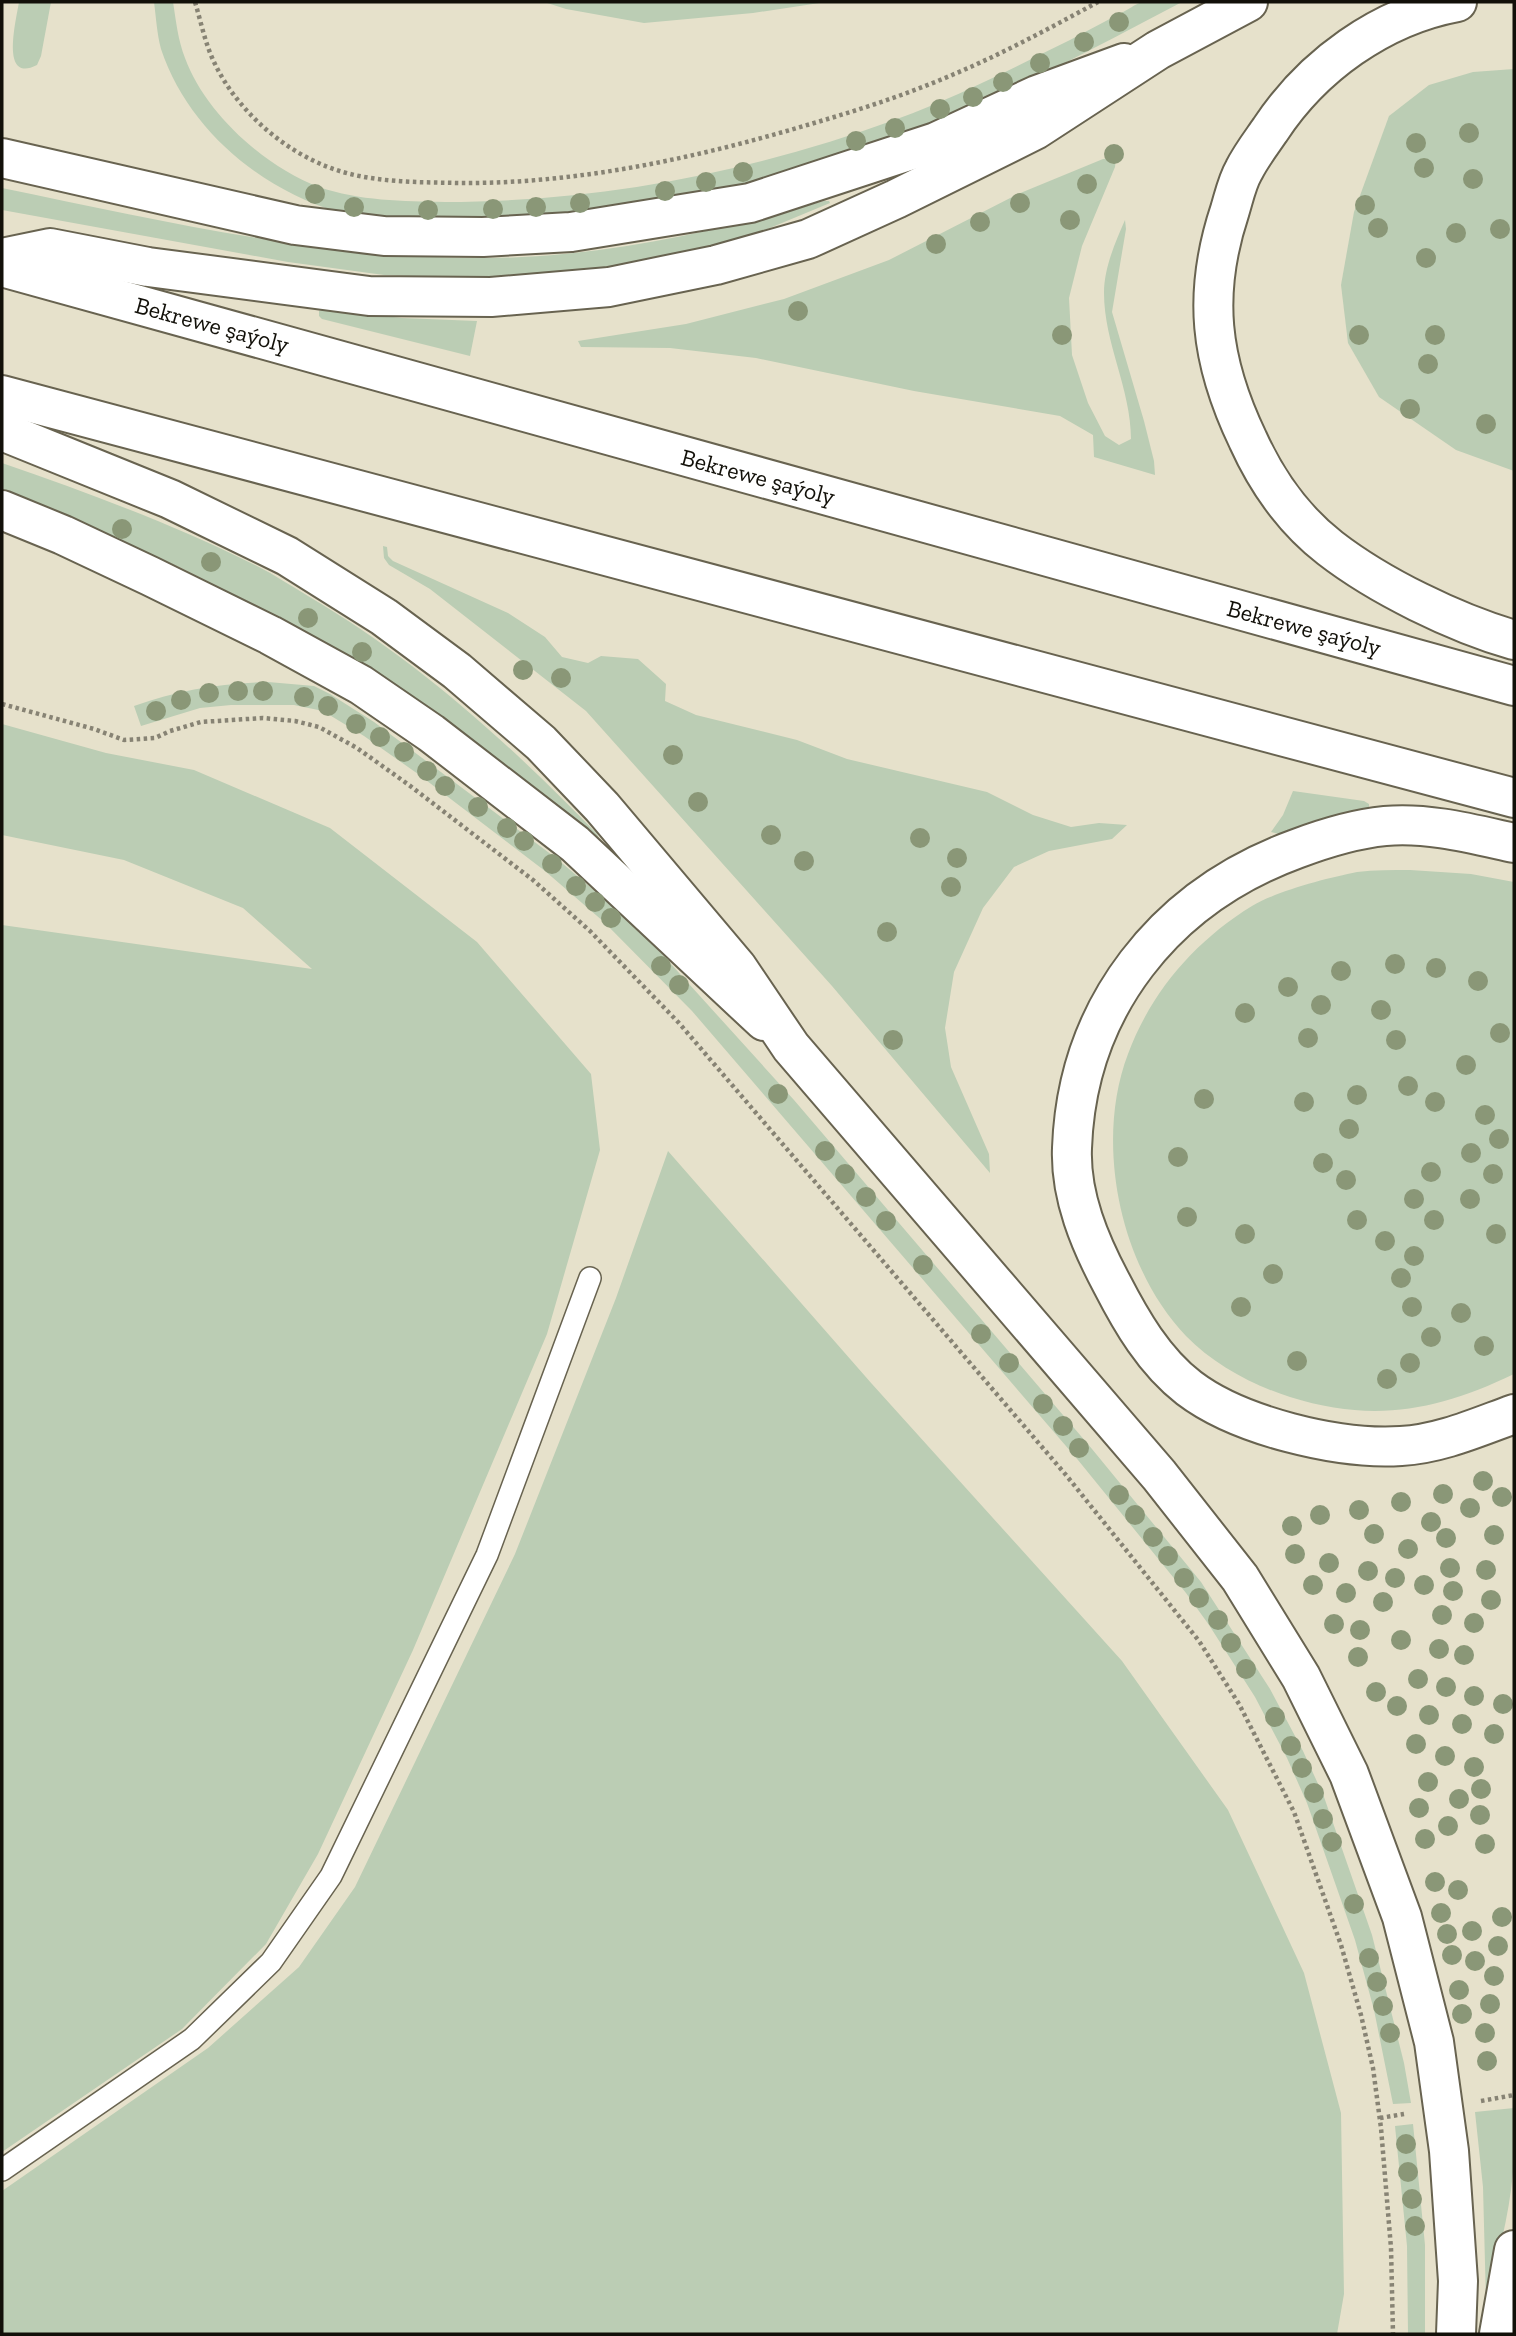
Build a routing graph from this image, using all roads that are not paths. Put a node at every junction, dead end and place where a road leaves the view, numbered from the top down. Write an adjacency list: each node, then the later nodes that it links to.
1 (1248, 2): 3 (main road)
2 (1457, 2): 10 (main road)
3 (1158, 50): 4 (main road); 5 (main road)
4 (2, 158)
5 (2, 258)
6 (2, 267): 11 (main road, Bekrewe şaýoly)
7 (2, 395): 12 (main road)
8 (2, 429): 14 (main road)
9 (2, 510): 14 (main road)
10 (1514, 640)
11 (1514, 686)
12 (1514, 798)
13 (1514, 843): 16 (main road)
14 (791, 1047): 19 (main road)
15 (590, 1278): 17 (lane)
16 (1514, 1414)
17 (2, 2170)
18 (1514, 2250): 20 (main road)
19 (1456, 2334)
20 (1499, 2334)

